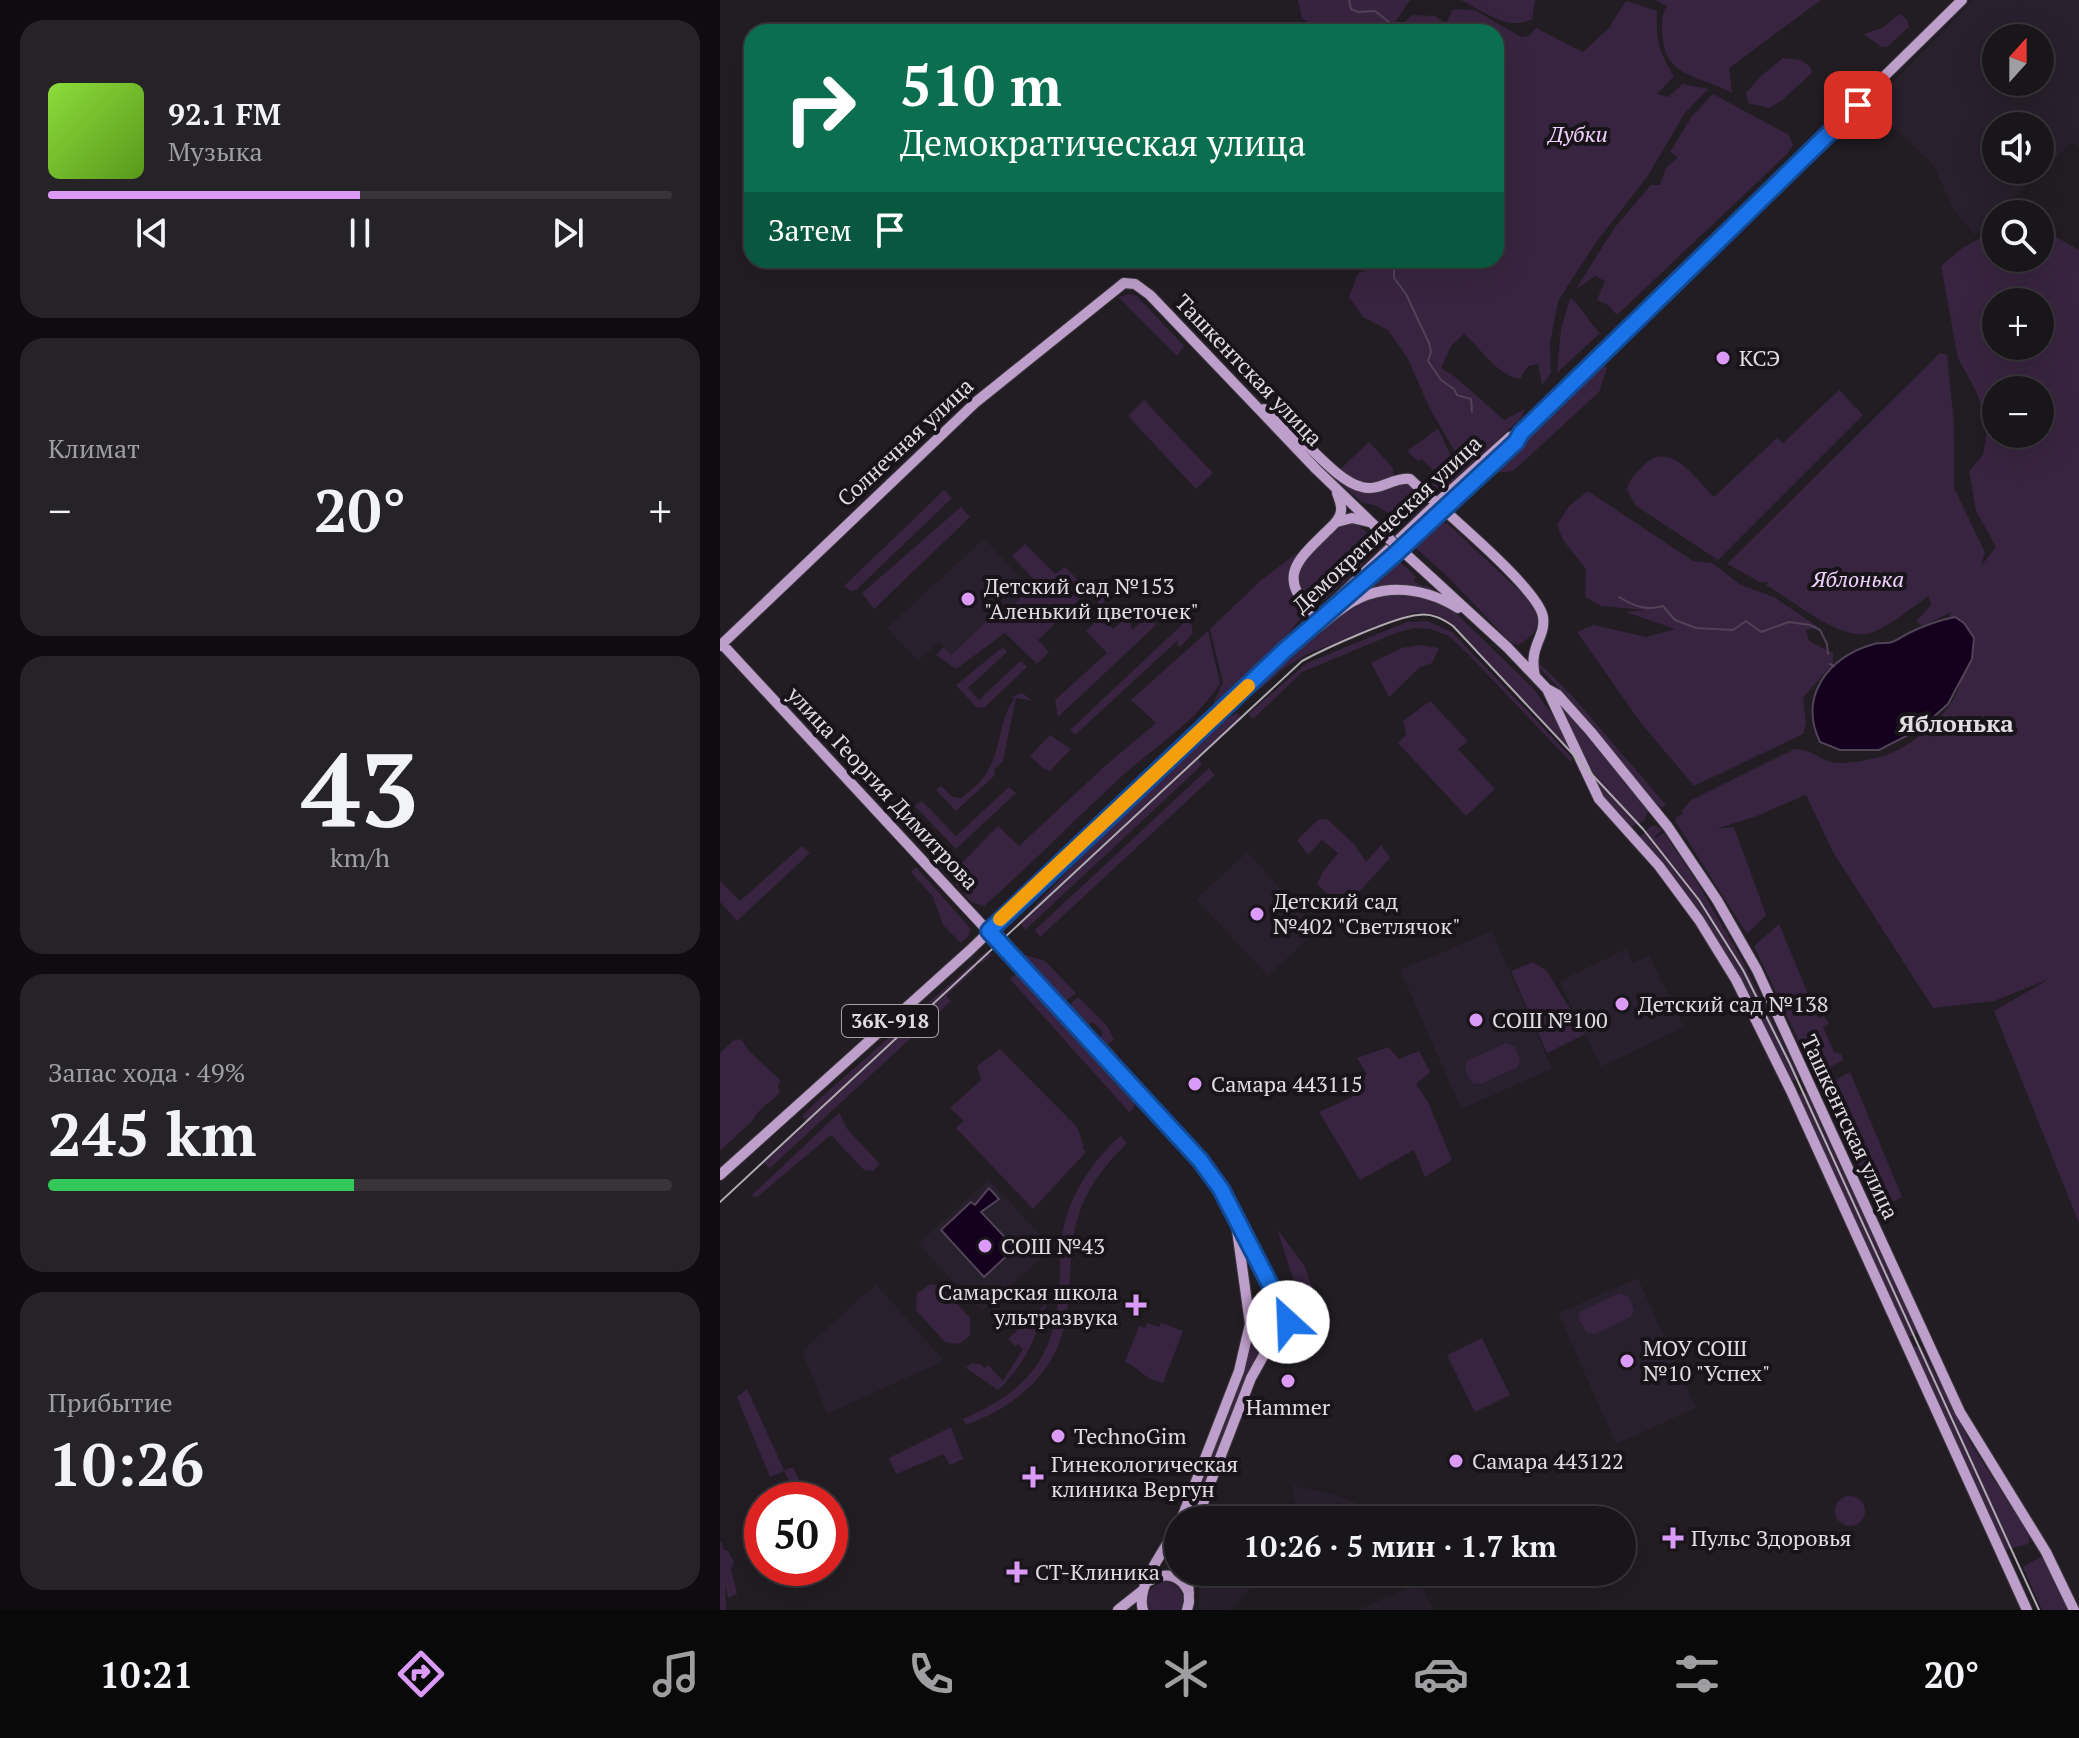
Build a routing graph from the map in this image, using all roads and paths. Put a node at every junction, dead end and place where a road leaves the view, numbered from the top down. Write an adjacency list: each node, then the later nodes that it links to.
1 (1962, 0): 5 (main road, Демократическая улица / 36К-918)
2 (1129, 282): 3 (main road, Ташкентская улица); 12 (main road, Солнечная улица)
3 (1255, 405): 4 (main road, Ташкентская улица); 5 (main road)
4 (1336, 490): 6 (main road); 7 (main road, Ташкентская улица)
5 (1440, 507): 8 (main road, Демократическая улица / 36К-918); 10 (main road); 11 (main road, Демократическая улица / 36К-918)
6 (1337, 522): 7 (main road); 8 (main road)
7 (1373, 524): 9 (main road, Ташкентская улица, bridge)
8 (1316, 616): 14 (main road, Демократическая улица / 36К-918)
9 (1477, 620): 11 (main road); 13 (main road, Ташкентская улица)
10 (1538, 638): 13 (main road); 15 (main road)
11 (1299, 640): 14 (main road, Демократическая улица / 36К-918)
12 (721, 645): 17 (main road, улица Георгия Димитрова)
13 (1508, 648): 15 (main road, Ташкентская улица)
14 (1285, 650): 17 (main road, Демократическая улица / 36К-918)
15 (1535, 677): 16 (main road, Ташкентская улица)
16 (1547, 689): 30 (main road, Ташкентская улица); 31 (main road, Ташкентская улица)
17 (989, 931): 18 (main road, Демократическая улица / 36К-918); 19 (main road, улица Георгия Димитрова)
18 (720, 1175)
19 (1234, 1213): 20 (main road, улица Георгия Димитрова); 21 (main road, улица Георгия Димитрова)
20 (1278, 1300): 21 (main road); 22 (main road)
21 (1250, 1318): 22 (main road); 23 (main road, улица Георгия Димитрова)
22 (1275, 1335): 24 (main road)
23 (1186, 1506)
24 (1202, 1506)
25 (1164, 1551): 26 (main road)
26 (1144, 1587): 27 (main road); 28 (main road); 29 (main road)
27 (1189, 1604)
28 (1118, 1610)
29 (1143, 1610)
30 (2027, 1610)
31 (2074, 1610)

